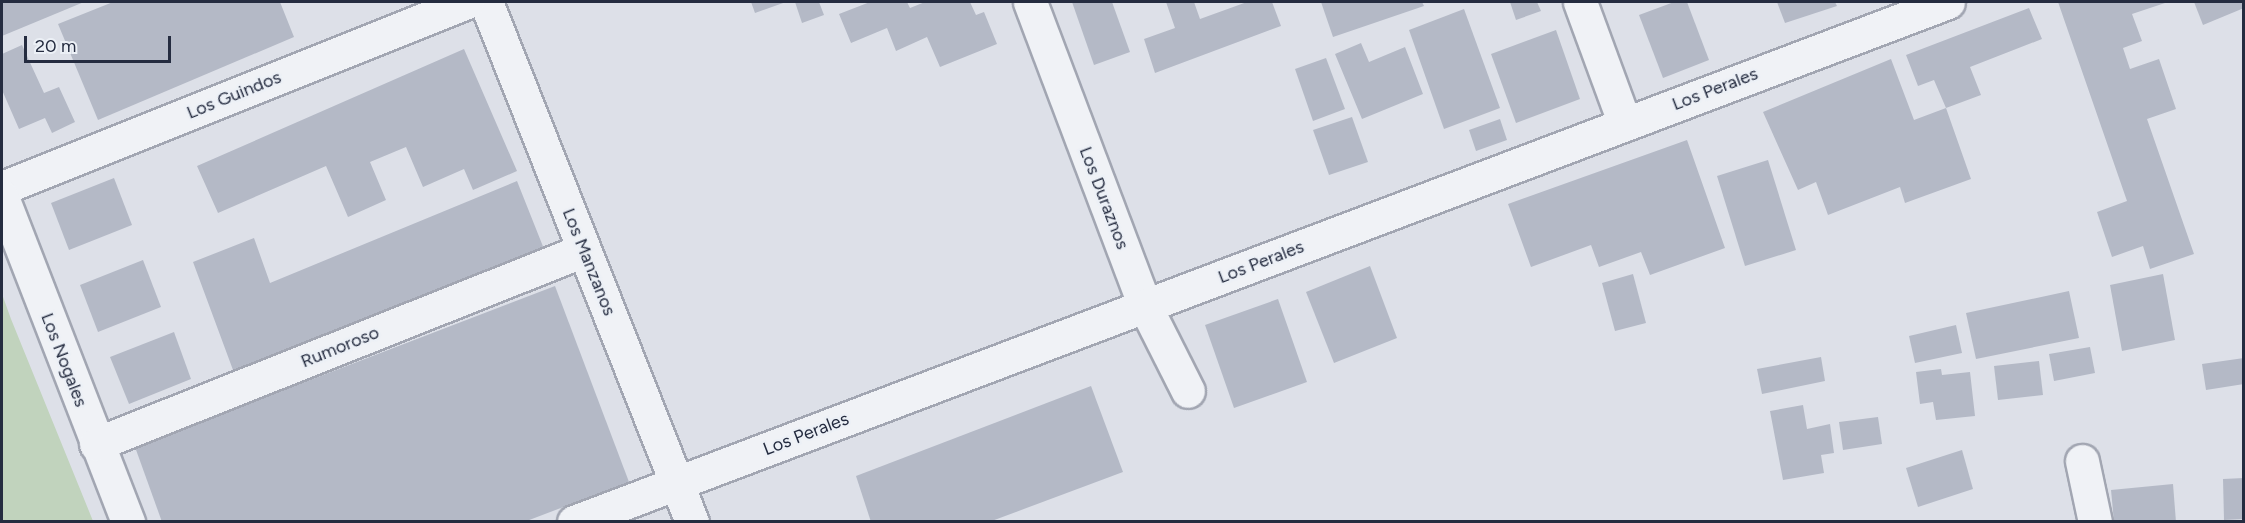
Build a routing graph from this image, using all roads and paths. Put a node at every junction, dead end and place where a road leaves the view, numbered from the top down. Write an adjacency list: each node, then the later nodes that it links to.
1 (467, 2): 7 (street, Los Guindos)
2 (486, 2): 9 (street, Los Manzanos)
3 (1030, 2): 10 (street, Los Duraznos)
4 (1580, 2): 6 (street)
5 (1948, 2): 6 (street, Los Perales)
6 (1625, 124): 10 (street, Los Perales)
7 (2, 188)
8 (2, 197): 12 (street, Los Nogales)
9 (584, 250): 12 (street, Rumoroso); 14 (street, Los Manzanos)
10 (1145, 306): 11 (street, Los Duraznos); 14 (street, Los Perales)
11 (1188, 391)
12 (96, 444): 15 (street, Los Nogales)
13 (2082, 461): 18 (street)
14 (676, 483): 16 (street, Los Perales); 17 (street, Los Manzanos)
15 (128, 522)
16 (574, 522)
17 (692, 522)
18 (2095, 522)

